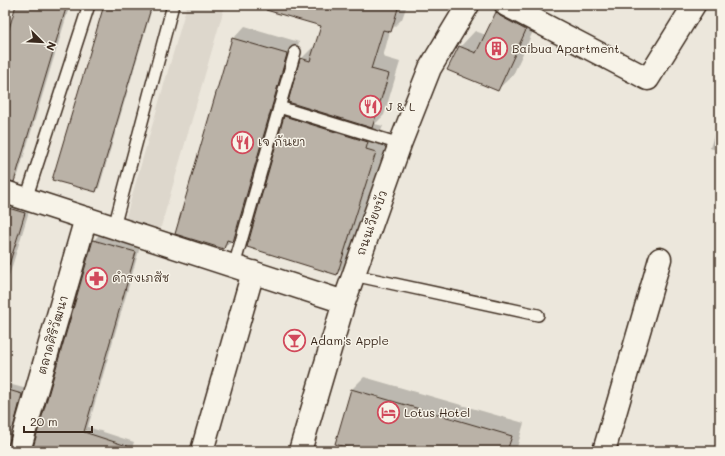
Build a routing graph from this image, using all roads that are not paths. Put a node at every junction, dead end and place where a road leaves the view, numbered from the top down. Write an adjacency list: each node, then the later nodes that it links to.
1 (89, 5): 10 (lane)
2 (173, 5): 12 (lane)
3 (468, 5): 8 (street, ถนนเวียงบัว)
4 (506, 5): 5 (street)
5 (694, 5)
6 (295, 52): 7 (lane)
7 (279, 107): 8 (lane); 14 (lane)
8 (400, 144): 15 (street, ถนนเวียงบัว)
9 (5, 192): 10 (street)
10 (26, 199): 11 (street)
11 (86, 218): 12 (street); 18 (street, ตลาดศิริวัฒนา)
12 (114, 228): 14 (street)
13 (660, 259): 21 (street)
14 (243, 269): 16 (street); 19 (street)
15 (353, 275): 16 (street, ถนนเวียงบัว); 17 (lane)
16 (344, 302): 20 (street, ถนนเวียงบัว)
17 (538, 316)
18 (19, 451)
19 (202, 451)
20 (300, 451)
21 (604, 451)

